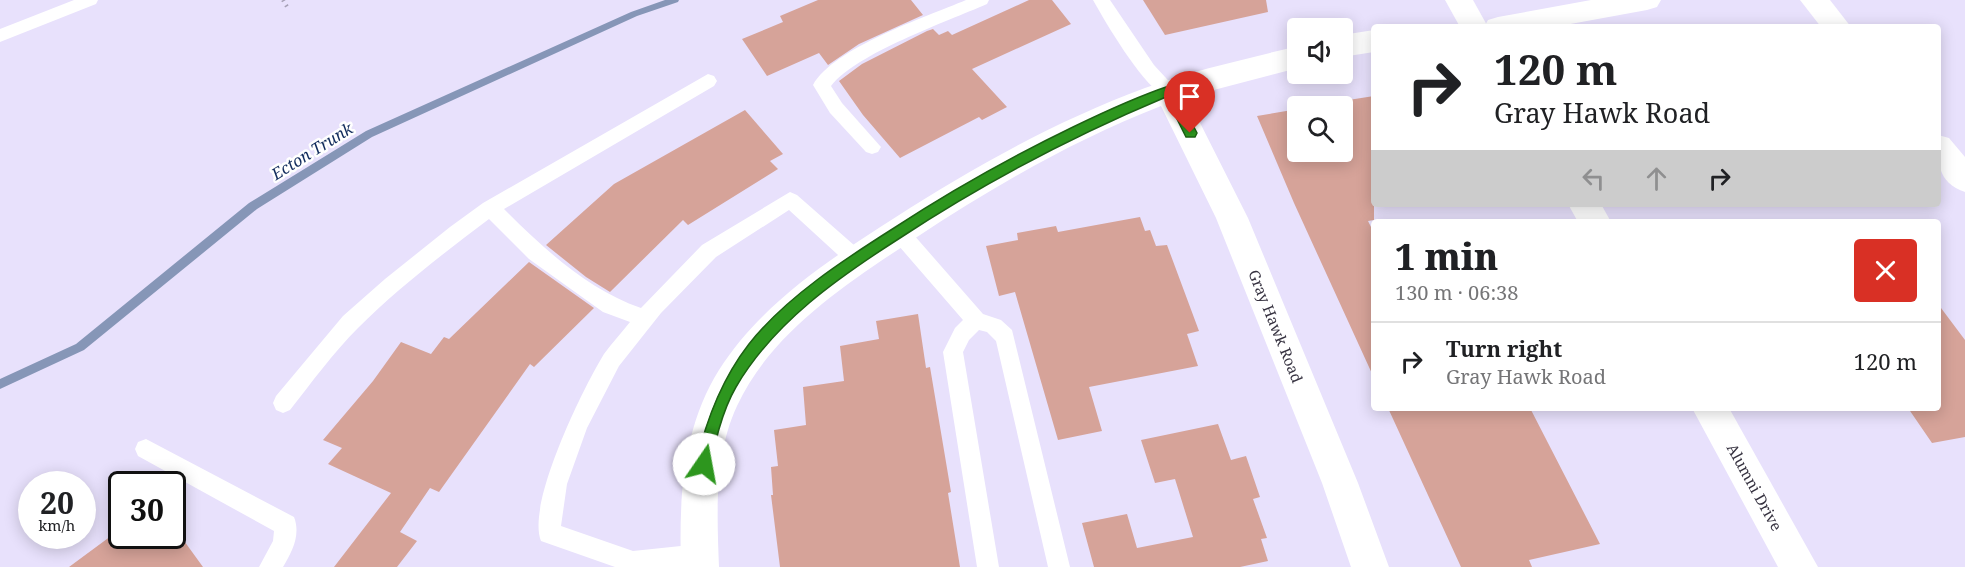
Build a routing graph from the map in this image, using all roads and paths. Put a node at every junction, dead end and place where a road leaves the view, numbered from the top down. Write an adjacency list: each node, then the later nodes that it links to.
1 (90, 0): 12 (lane)
2 (283, 0): 8 (path)
3 (981, 0): 18 (lane)
4 (1101, 0): 17 (lane)
5 (1459, 0): 9 (street)
6 (1647, 0): 10 (street)
7 (1814, 0): 11 (street)
8 (289, 10)
9 (1472, 24)
10 (1515, 24)
11 (1834, 24)
12 (0, 36)
13 (1371, 41): 14 (street)
14 (1353, 44)
15 (1287, 60): 17 (street)
16 (708, 81): 21 (lane)
17 (1169, 91): 22 (street); 33 (street, Gray Hawk Road)
18 (872, 147)
19 (1941, 151): 20 (street)
20 (1965, 179)
21 (490, 208): 24 (lane); 26 (lane)
22 (899, 232): 23 (street); 25 (lane)
23 (856, 259): 24 (lane); 29 (street)
24 (645, 318): 29 (lane)
25 (976, 320): 31 (lane); 32 (lane)
26 (283, 403)
27 (1712, 411): 34 (street, Alumni Drive)
28 (146, 449): 30 (lane)
29 (700, 561)
30 (270, 567)
31 (988, 567)
32 (1059, 567)
33 (1370, 567)
34 (1799, 567)

